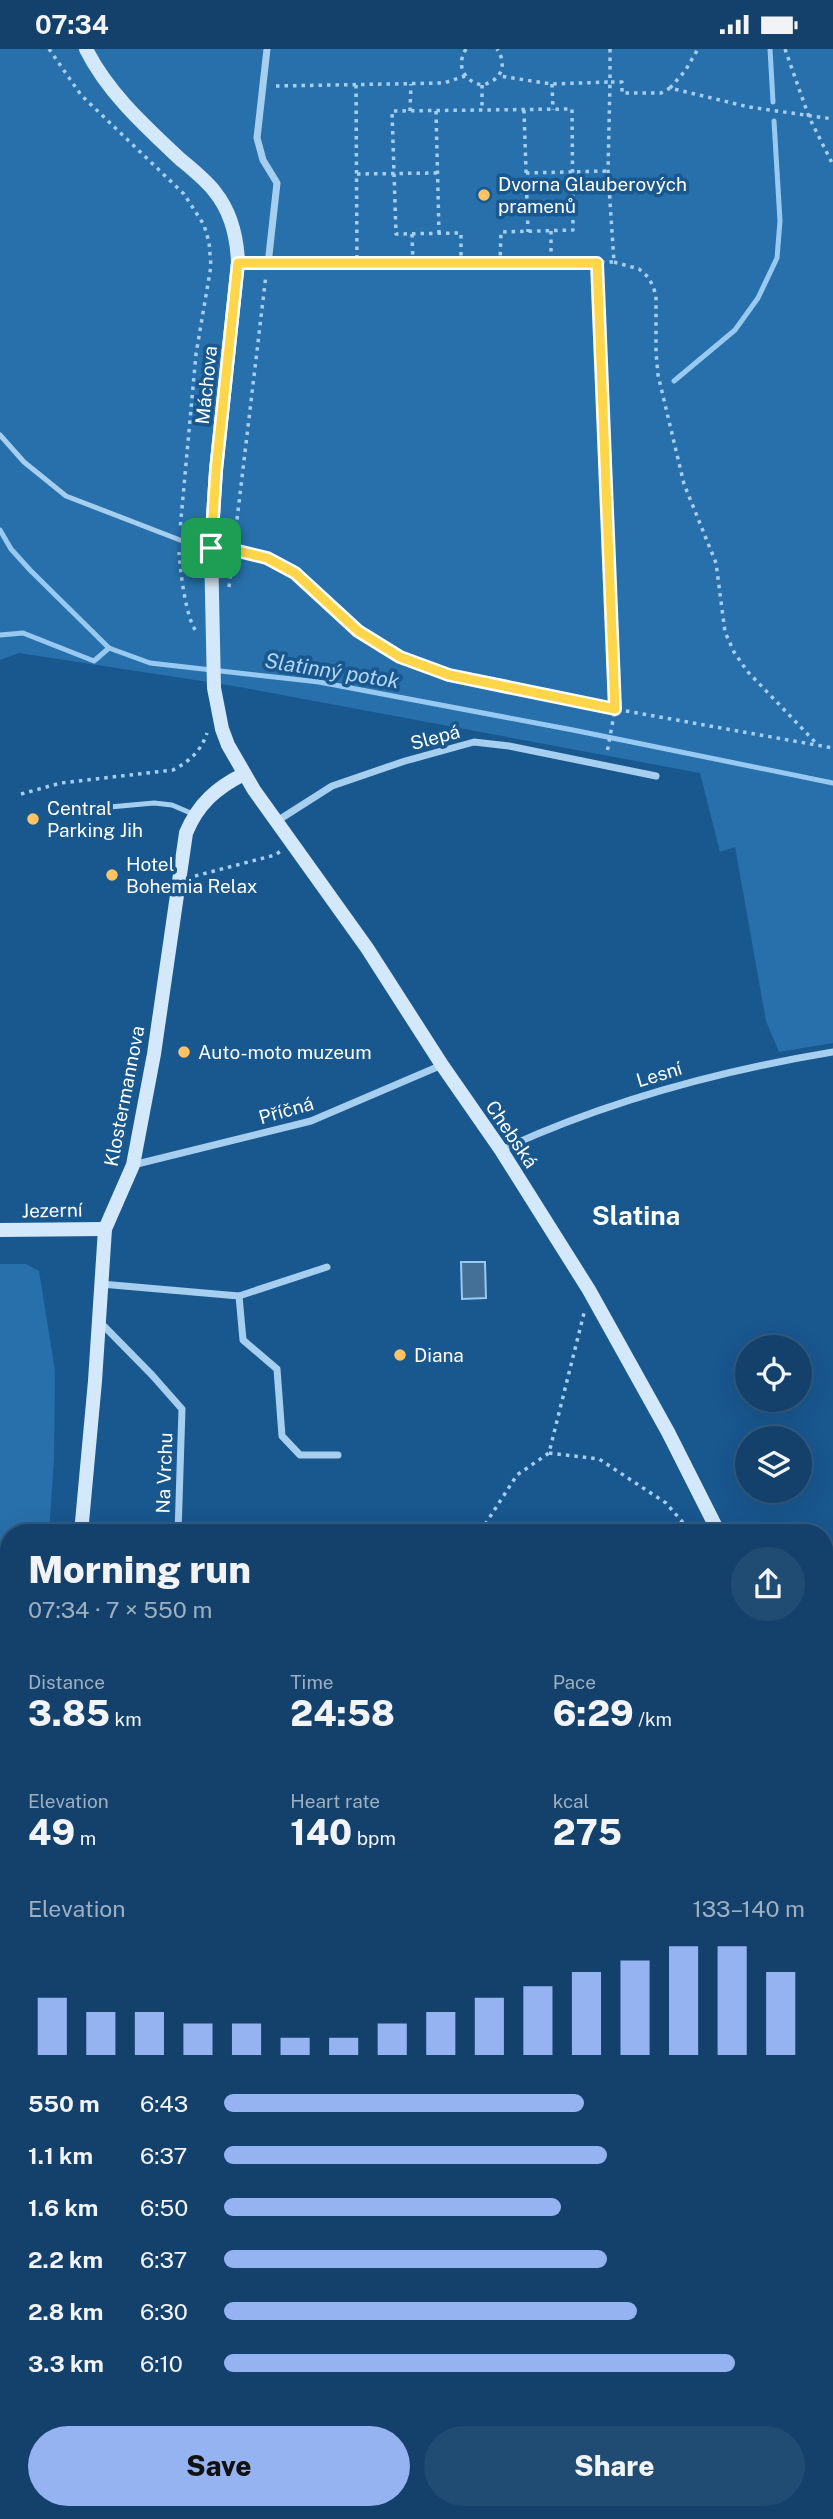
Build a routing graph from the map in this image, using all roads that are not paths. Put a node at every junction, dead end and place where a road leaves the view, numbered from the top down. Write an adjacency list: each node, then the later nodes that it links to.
1 (86, 49): 3 (street, Máchova)
2 (267, 49): 3 (street)
3 (238, 263): 5 (street, Máchova)
4 (0, 435): 5 (lane)
5 (211, 548): 6 (street, Máchova)
6 (244, 774): 9 (street, Klostermannova); 10 (street, Chebská)
7 (656, 776): 10 (street, Slepá)
8 (65, 811): 9 (lane)
9 (194, 814): 14 (street, Klostermannova)
10 (277, 822): 12 (street, Chebská)
11 (833, 1052): 13 (street, Lesní)
12 (442, 1065): 13 (street, Chebská); 14 (street, Příčná)
13 (500, 1150): 24 (street, Chebská)
14 (133, 1165): 15 (street, Klostermannova)
15 (105, 1229): 16 (street, Jezerní); 18 (street, Klostermannova)
16 (0, 1230)
17 (327, 1268): 19 (street)
18 (100, 1284): 19 (street); 20 (street, Klostermannova)
19 (239, 1296): 21 (street)
20 (98, 1321): 22 (street, Klostermannova); 23 (street, Na Vrchu)
21 (338, 1455)
22 (82, 1524)
23 (178, 1524)
24 (714, 1524)

